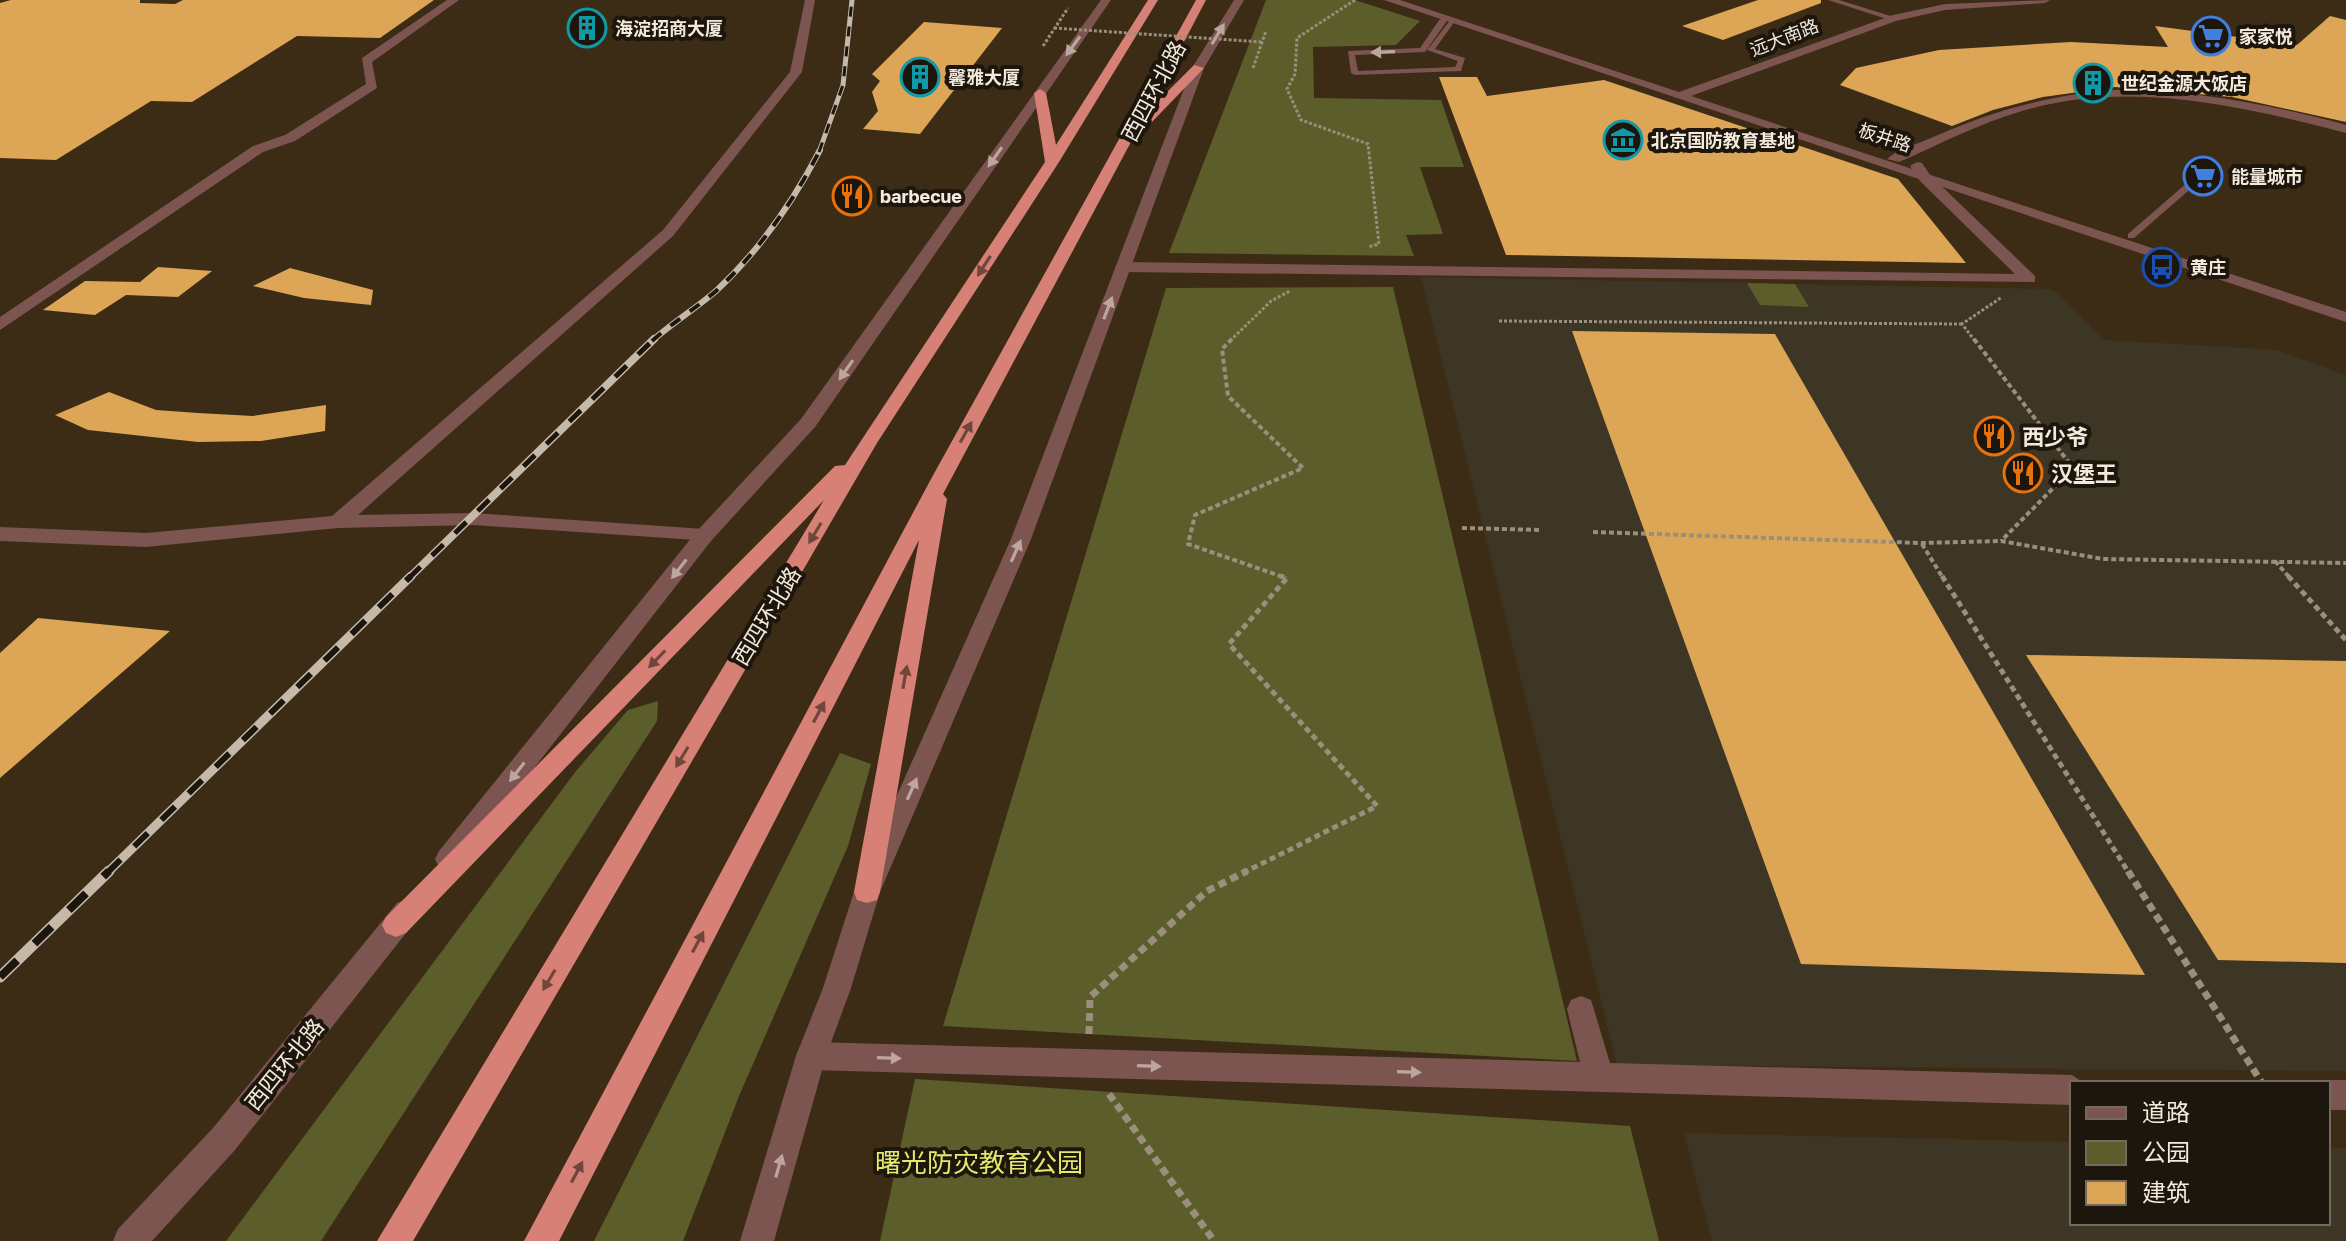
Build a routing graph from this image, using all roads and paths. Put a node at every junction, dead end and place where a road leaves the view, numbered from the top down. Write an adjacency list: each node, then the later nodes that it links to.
1 (454, 0): 35 (street)
2 (810, 0): 38 (street)
3 (1106, 0): 20 (street, 西四环北路, one-way to 20)
4 (1153, 0): 25 (highway, 西四环北路)
5 (1201, 0): 23 (highway, 西四环北路)
6 (1239, 0): 18 (street, 西四环北路, one-way to 6)
7 (1389, 0): 13 (street)
8 (1414, 0): 21 (street, 板井路)
9 (1831, 0): 12 (lane)
10 (2045, 0): 12 (street, 远大南路)
11 (1068, 8): 14 (path)
12 (1893, 18): 21 (street, 远大南路)
13 (1448, 20): 13 (lane, one-way to 13); 21 (street)
14 (1054, 28): 16 (path, bridge); 17 (path)
15 (1266, 31): 16 (path, bridge)
16 (1262, 42): 19 (path)
17 (1043, 46)
18 (1198, 68): 23 (highway); 29 (street, 西四环北路)
19 (1253, 68)
20 (1040, 93): 25 (highway); 43 (street, 西四环北路, one-way to 43)
21 (1684, 94): 24 (street, 板井路); 26 (street)
22 (2346, 129): 24 (street)
23 (1129, 137): 37 (highway, 西四环北路, one-way to 23)
24 (1894, 159): 26 (street, 板井路)
25 (1052, 162): 36 (highway, 西四环北路, one-way to 36)
26 (1921, 172): 28 (street, 板井路); 30 (street); 32 (street)
27 (2191, 184): 28 (lane)
28 (2131, 236): 31 (street, 板井路)
29 (1123, 267): 30 (street); 50 (street, 西四环北路, one-way to 29)
30 (2029, 279): 34 (path)
31 (2346, 307)
32 (2346, 317)
33 (1499, 321): 34 (path)
34 (1962, 324): 44 (path)
35 (0, 325)
36 (868, 443): 51 (highway, one-way to 51); 61 (highway, 西四环北路, one-way to 61)
37 (941, 479): 50 (highway, one-way to 37); 62 (highway, 西四环北路, one-way to 37)
38 (338, 522): 42 (street); 43 (street)
39 (1462, 528): 40 (path)
40 (1542, 530)
41 (1593, 532): 45 (path)
42 (0, 534)
43 (704, 536): 51 (street, 西四环北路, one-way to 51)
44 (2001, 541): 45 (path); 47 (path)
45 (1921, 543): 56 (path)
46 (1188, 544): 54 (path)
47 (2275, 561): 48 (path); 49 (path)
48 (2346, 563)
49 (2346, 640)
50 (867, 892): 53 (street, 西四环北路)
51 (396, 925): 58 (street, 西四环北路)
52 (1581, 1009): 55 (street)
53 (811, 1056): 54 (street, one-way to 54); 63 (street, 西四环北路, one-way to 53)
54 (1088, 1064): 55 (street, one-way to 55); 64 (path)
55 (1599, 1077): 57 (street)
56 (2261, 1081)
57 (2070, 1090)
58 (224, 1139): 59 (street, 西四环北路); 60 (street, 西四环北路)
59 (130, 1241)
60 (152, 1241)
61 (394, 1241)
62 (541, 1241)
63 (757, 1241)
64 (1214, 1241)

